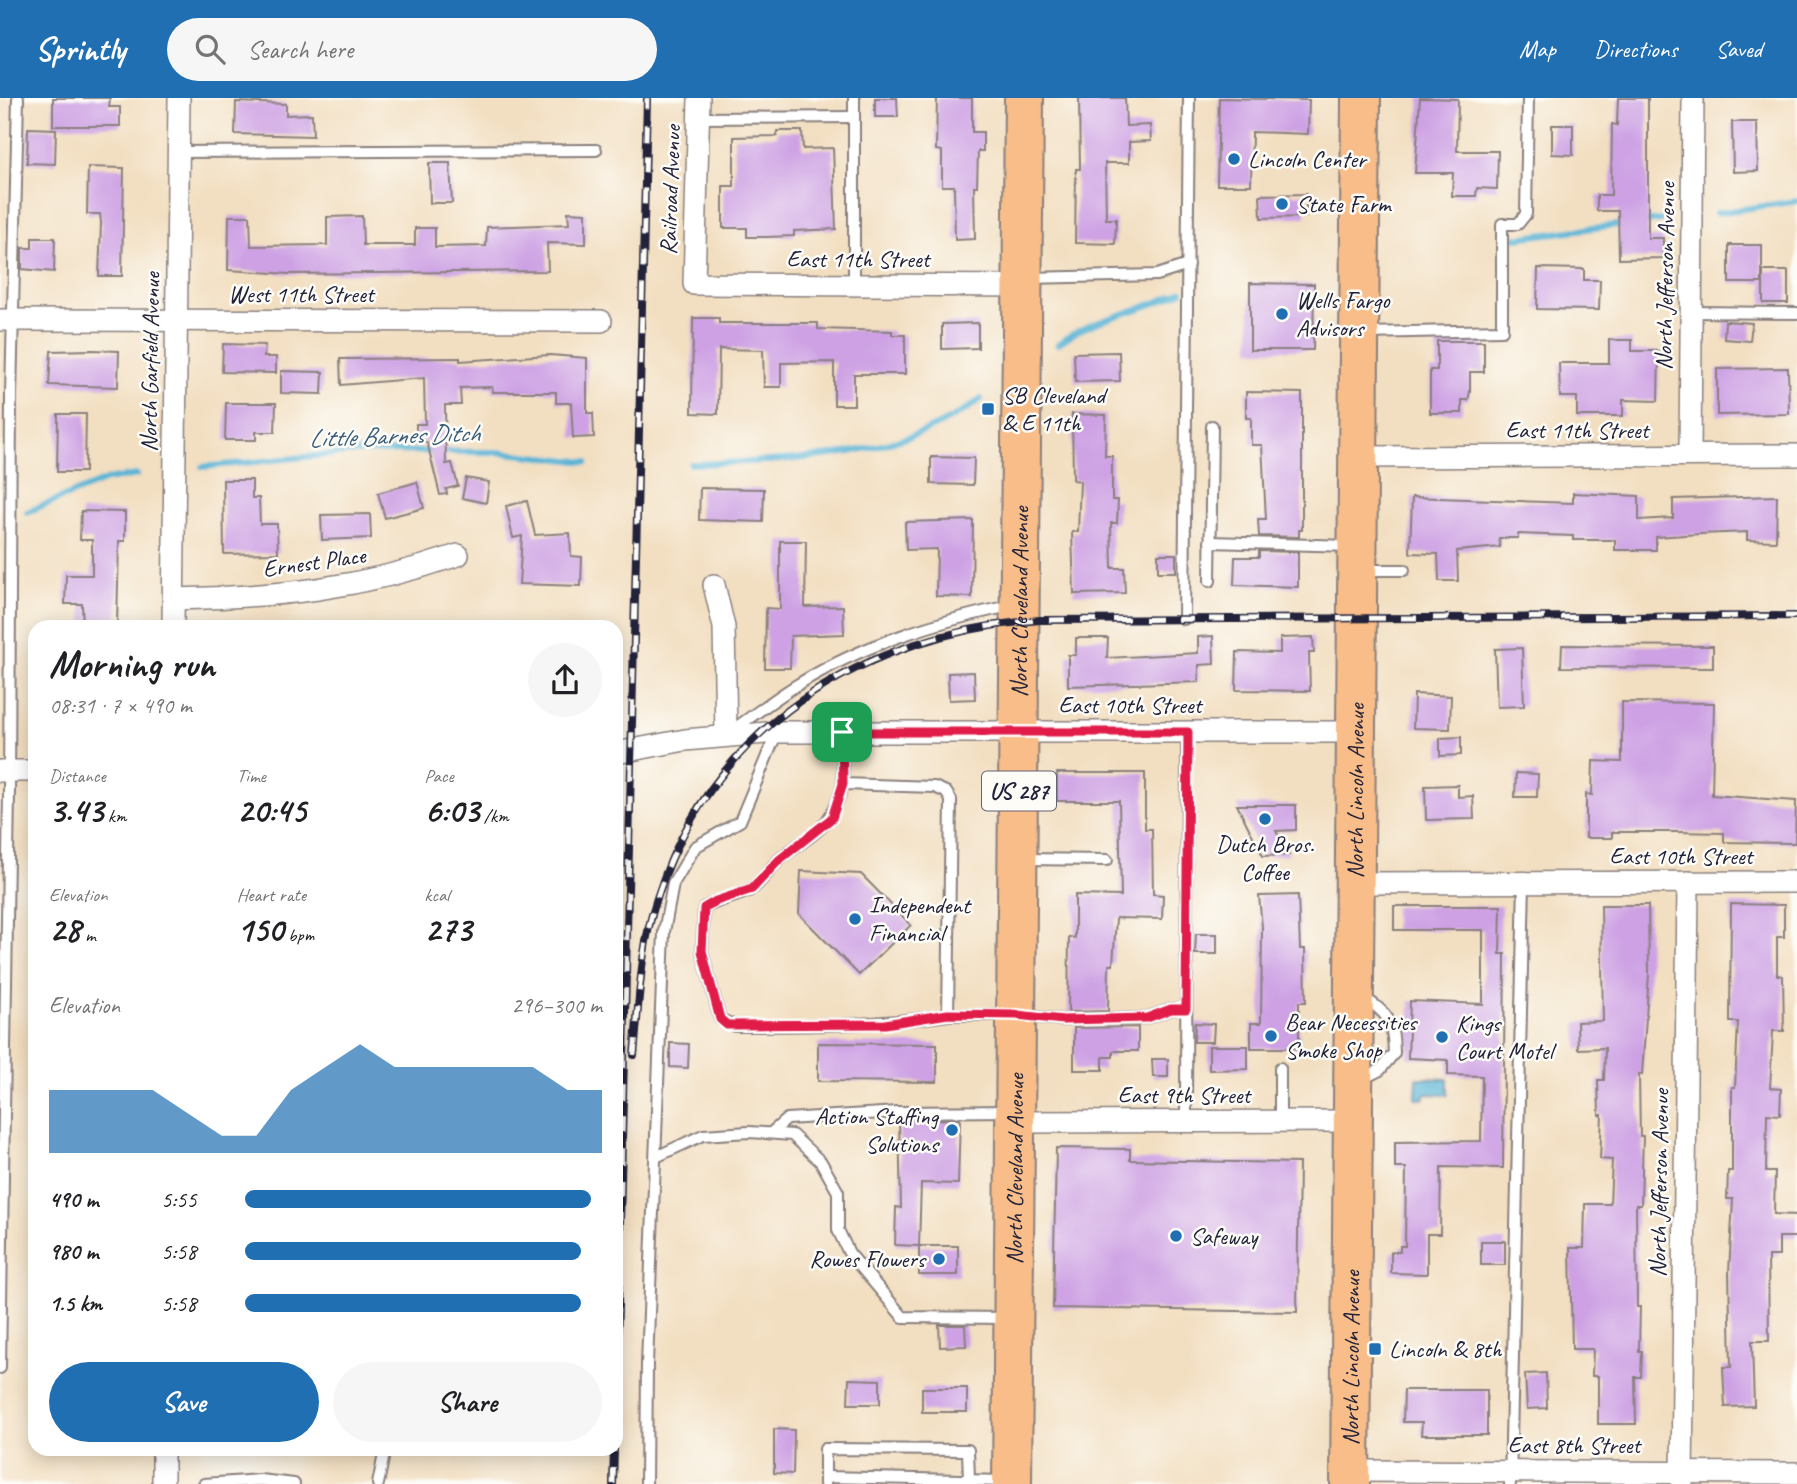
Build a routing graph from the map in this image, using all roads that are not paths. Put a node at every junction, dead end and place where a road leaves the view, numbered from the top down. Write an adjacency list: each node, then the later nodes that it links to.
1 (18, 98): 19 (lane)
2 (179, 98): 12 (street, North Garfield Avenue)
3 (854, 98): 10 (lane)
4 (1024, 98): 14 (highway, North Cleveland Avenue / US 287)
5 (1189, 98): 13 (lane)
6 (1361, 98): 22 (highway, North Lincoln Avenue)
7 (1528, 98): 22 (lane)
8 (1693, 98): 17 (street, North Jefferson Avenue)
9 (699, 108): 10 (lane); 15 (street, Railroad Avenue)
10 (854, 117): 16 (lane)
11 (596, 149): 12 (lane)
12 (178, 152): 20 (street, North Garfield Avenue)
13 (1188, 265): 14 (lane); 35 (lane)
14 (1022, 282): 16 (street, East 11th Street); 34 (highway, North Cleveland Avenue / US 287)
15 (694, 284): 16 (street, East 11th Street)
16 (854, 285)
17 (1691, 312): 18 (lane); 24 (street, North Jefferson Avenue)
18 (1797, 313)
19 (8, 320): 20 (street, West 11th Street); 44 (lane)
20 (177, 321): 21 (street, West 11th Street); 33 (street, North Garfield Avenue)
21 (601, 321)
22 (1359, 333): 26 (highway, North Lincoln Avenue)
23 (1212, 426): 27 (lane)
24 (1690, 455): 25 (street, East 11th Street); 26 (street, East 11th Street)
25 (1797, 455)
26 (1358, 457): 29 (highway, North Lincoln Avenue)
27 (1210, 542): 29 (lane); 31 (lane)
28 (458, 555): 33 (street, Ernest Place)
29 (1357, 558): 30 (lane); 41 (highway, North Lincoln Avenue)
30 (1404, 570)
31 (1210, 581)
32 (714, 585): 42 (street)
33 (174, 599): 36 (street, North Garfield Avenue)
34 (1019, 604): 37 (highway, North Cleveland Avenue / US 287); 42 (lane)
35 (1185, 619)
36 (173, 620)
37 (1019, 731): 39 (street, East 10th Street); 40 (street, East 10th Street); 47 (highway, North Cleveland Avenue / US 287)
38 (777, 732): 39 (street, East 10th Street); 42 (street, East 10th Street); 62 (lane)
39 (842, 732): 46 (lane)
40 (1188, 732): 41 (street, East 10th Street); 53 (lane)
41 (1356, 732): 52 (highway, North Lincoln Avenue)
42 (726, 735): 43 (street, East 10th Street)
43 (623, 752)
44 (4, 771): 45 (street); 64 (lane)
45 (28, 771)
46 (843, 784): 54 (lane); 54 (lane)
47 (1019, 859): 48 (lane); 55 (highway, North Cleveland Avenue / US 287)
48 (1107, 860)
49 (1797, 881): 51 (street, East 10th Street)
50 (1524, 882): 51 (street, East 10th Street); 52 (street, East 10th Street); 69 (lane)
51 (1688, 882): 70 (street, North Jefferson Avenue)
52 (1355, 883): 57 (highway, North Lincoln Avenue)
53 (1186, 1009): 55 (lane); 59 (lane)
54 (948, 1014): 55 (lane)
55 (1017, 1015): 58 (highway, North Cleveland Avenue / US 287)
56 (1280, 1068): 60 (lane)
57 (1353, 1102): 60 (street, East 9th Street); 68 (highway, North Lincoln Avenue)
58 (1016, 1116): 59 (street, East 9th Street); 61 (lane); 63 (highway, North Cleveland Avenue / US 287)
59 (1186, 1121): 60 (street, East 9th Street)
60 (1280, 1121)
61 (771, 1133): 62 (lane); 63 (lane)
62 (658, 1156): 78 (lane)
63 (1013, 1318): 73 (highway, North Cleveland Avenue / US 287)
64 (0, 1368)
65 (163, 1456): 74 (street)
66 (384, 1456): 77 (lane)
67 (1797, 1473): 70 (street, East 8th Street)
68 (1350, 1477): 69 (street, East 8th Street)
69 (1510, 1478): 70 (street, East 8th Street)
70 (1683, 1478)
71 (969, 1480): 72 (lane); 72 (lane); 73 (lane)
72 (825, 1481)
73 (1012, 1482)
74 (163, 1484)
75 (204, 1484): 76 (lane)
76 (295, 1484)
77 (378, 1484)
78 (646, 1484)

